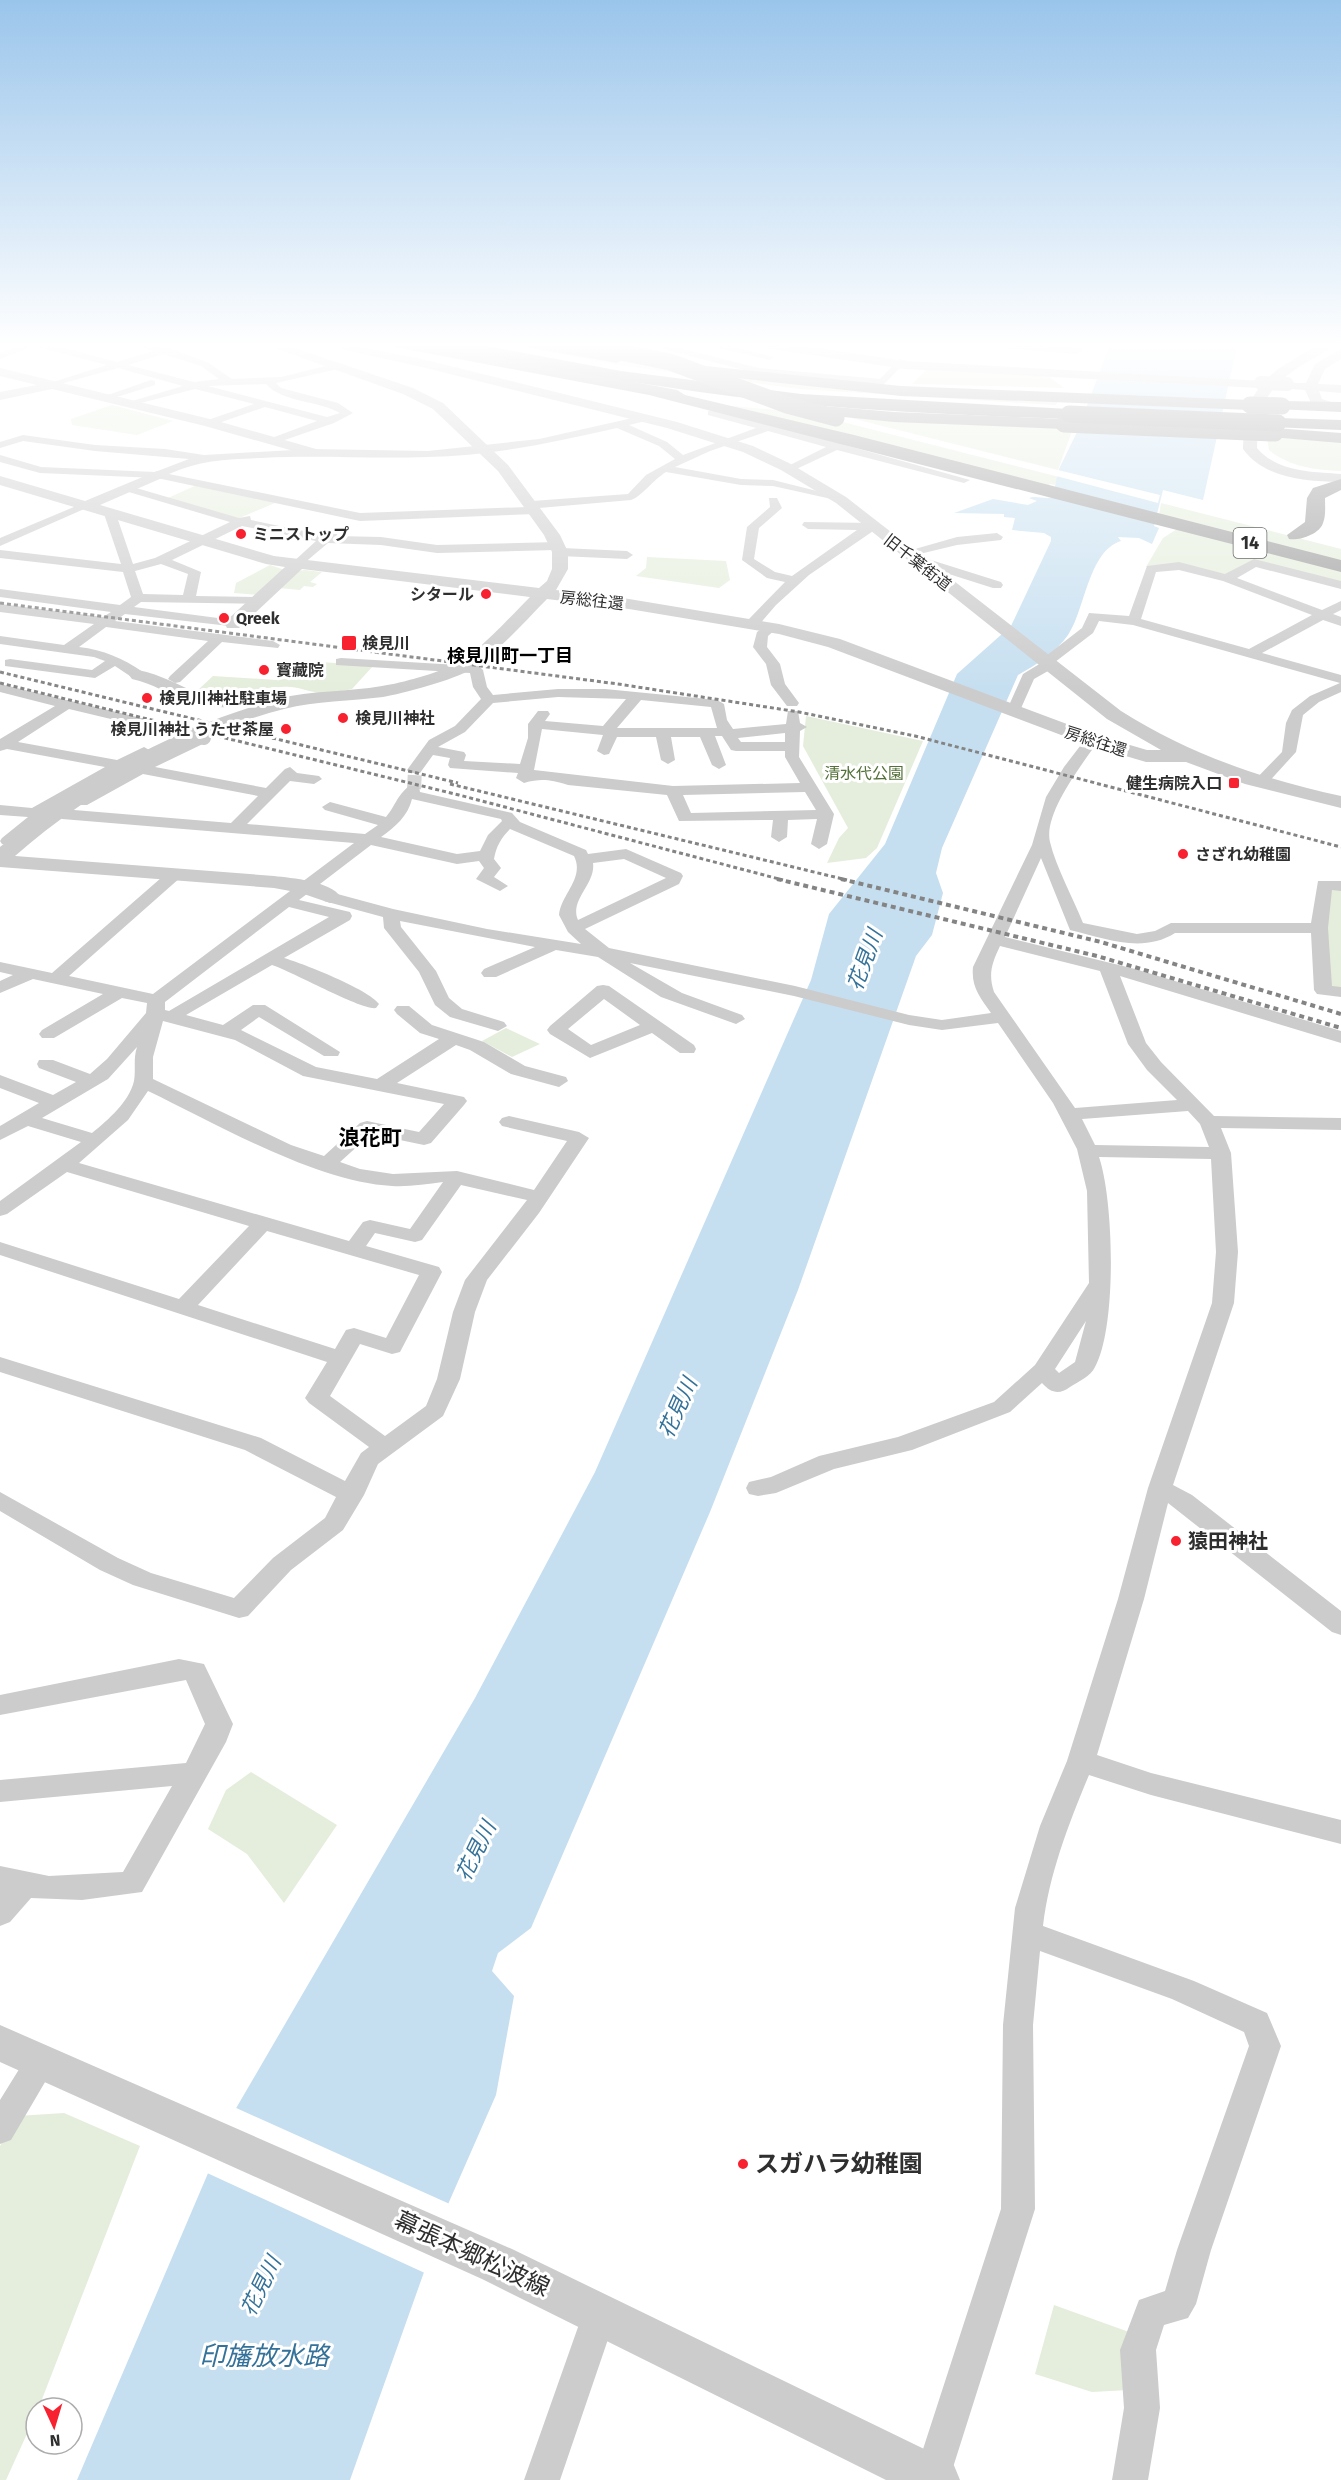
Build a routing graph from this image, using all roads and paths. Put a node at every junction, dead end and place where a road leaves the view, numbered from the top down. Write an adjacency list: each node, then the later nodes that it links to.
1 (0, 458): 15 (street)
2 (203, 458): 3 (street); 16 (street)
3 (208, 458)
4 (491, 458): 26 (street)
5 (685, 458): 12 (street)
6 (763, 458): 14 (street, 旧千葉街道)
7 (812, 458): 14 (street)
8 (893, 458): 18 (street)
9 (930, 458): 27 (highway, 14)
10 (1257, 458): 17 (street)
11 (1273, 458): 17 (street)
12 (682, 459): 13 (street)
13 (666, 469): 23 (street); 26 (street)
14 (790, 469): 23 (street, 旧千葉街道)
15 (39, 470): 16 (street); 19 (street)
16 (157, 475): 21 (street); 24 (street)
17 (1341, 476)
18 (964, 480)
19 (2, 482): 25 (street)
20 (1341, 484): 38 (highway)
21 (126, 488): 25 (street); 31 (street)
22 (773, 500): 48 (street)
23 (841, 500): 33 (street, 旧千葉街道)
24 (284, 501): 29 (street); 31 (street)
25 (85, 506): 28 (street); 37 (street)
26 (533, 508): 29 (street); 39 (street)
27 (1161, 510): 30 (highway, 14); 45 (highway, 14)
28 (110, 514): 36 (street); 46 (street)
29 (351, 515): 35 (street)
30 (1216, 515)
31 (241, 522): 35 (street); 36 (street)
32 (808, 525): 33 (street)
33 (873, 526): 42 (street, 旧千葉街道); 48 (street)
34 (997, 537): 42 (street)
35 (326, 539): 39 (street); 44 (street)
36 (200, 541): 43 (street); 44 (street)
37 (0, 542)
38 (1325, 542)
39 (559, 549): 41 (street); 52 (street, 房総往還)
40 (0, 554): 46 (street)
41 (627, 555)
42 (911, 556): 49 (street); 74 (street, 旧千葉街道)
43 (161, 560): 46 (street); 54 (street)
44 (296, 566): 52 (street); 55 (street)
45 (1341, 566)
46 (128, 569): 53 (street)
47 (1227, 578): 50 (street); 59 (street); 60 (street)
48 (796, 581): 63 (street)
49 (997, 585)
50 (1341, 585)
51 (0, 593): 58 (street)
52 (543, 595): 63 (street, 房総往還); 76 (street)
53 (138, 598): 54 (street); 58 (street)
54 (189, 599): 55 (street)
55 (259, 601): 64 (street)
56 (1341, 605): 59 (street)
57 (0, 608): 61 (street)
58 (123, 609): 61 (street); 64 (street)
59 (1325, 615): 62 (street); 71 (street)
60 (1134, 621): 71 (street); 74 (street)
61 (103, 622): 66 (street); 69 (street)
62 (1341, 622)
63 (753, 623): 65 (street, 房総往還)
64 (233, 624)
65 (771, 627): 87 (street, 房総往還); 88 (street)
66 (219, 638): 70 (street); 78 (street)
67 (0, 640): 68 (street)
68 (37, 645): 69 (street); 75 (street)
69 (73, 645): 72 (street)
70 (273, 645)
71 (1250, 654): 79 (street)
72 (115, 660): 75 (street); 77 (street)
73 (341, 662): 76 (street)
74 (1047, 662): 87 (street); 101 (street)
75 (5, 665)
76 (460, 668): 84 (street); 85 (street)
77 (138, 675): 85 (street)
78 (175, 679)
79 (1341, 679)
80 (1341, 687): 109 (street)
81 (0, 688): 86 (street)
82 (562, 693): 83 (street); 84 (street); 90 (street)
83 (637, 695): 91 (street); 93 (street)
84 (489, 699): 99 (street)
85 (311, 700): 129 (street)
86 (67, 704): 92 (street); 97 (street)
87 (1011, 711): 96 (street, 房総往還)
88 (794, 718): 91 (street); 98 (street)
89 (751, 719): 91 (street)
90 (535, 724): 93 (street); 107 (street)
91 (725, 729): 94 (street); 98 (street)
92 (182, 732): 103 (street); 105 (street, bridge)
93 (612, 732): 95 (street); 100 (street)
94 (706, 732): 95 (street); 104 (street)
95 (663, 733): 102 (street)
96 (1092, 740): 101 (street, 房総往還); 125 (street)
97 (2, 744): 103 (street)
98 (791, 746): 110 (street)
99 (427, 750): 106 (street); 107 (street)
100 (604, 751)
101 (1186, 756): 109 (street)
102 (668, 760)
103 (118, 765): 116 (street)
104 (719, 765)
105 (140, 769): 112 (street); 117 (street)
106 (415, 770)
107 (525, 774): 111 (street)
108 (314, 779): 112 (street)
109 (1260, 783): 113 (street)
110 (809, 787): 111 (street); 118 (street)
111 (673, 791): 119 (street)
112 (268, 793): 122 (street)
113 (1341, 802)
114 (330, 807): 121 (street)
115 (0, 810): 116 (street)
116 (35, 813): 129 (street)
117 (62, 814): 122 (street); 129 (street)
118 (826, 814): 119 (street); 126 (street)
119 (781, 815): 123 (street)
120 (511, 821): 121 (street); 127 (street); 128 (street)
121 (390, 823): 124 (street)
122 (235, 828): 124 (street)
123 (779, 837)
124 (367, 839): 127 (street); 134 (street)
125 (1043, 843): 138 (street); 156 (street)
126 (819, 844)
127 (487, 855): 131 (street)
128 (585, 859): 137 (street); 137 (street)
129 (1, 862): 130 (street); 133 (street)
130 (175, 874): 133 (street); 134 (street)
131 (500, 886)
132 (1341, 886): 138 (street)
133 (159, 889): 134 (street); 148 (street)
134 (294, 895): 135 (street); 142 (street); 154 (street)
135 (330, 897): 136 (street)
136 (391, 914): 140 (street); 159 (street)
137 (574, 928): 141 (street)
138 (1319, 928): 152 (street)
139 (1003, 942): 144 (street)
140 (554, 945): 141 (street); 146 (street)
141 (606, 953): 145 (street); 156 (street)
142 (268, 959): 153 (street); 154 (street)
143 (0, 968): 147 (street)
144 (1108, 968): 162 (street); 173 (street)
145 (628, 969): 150 (street); 157 (street)
146 (490, 973)
147 (30, 974): 148 (street); 149 (street)
148 (56, 979): 151 (street)
149 (0, 988)
150 (603, 990): 158 (street); 158 (street)
151 (120, 992): 154 (street); 161 (street)
152 (1341, 992)
153 (370, 1004)
154 (162, 1010): 160 (street); 168 (street); 169 (street)
155 (403, 1010): 163 (street)
156 (1002, 1017): 174 (street)
157 (736, 1018)
158 (655, 1025): 164 (street)
159 (498, 1026)
160 (227, 1031): 165 (street); 171 (street)
161 (48, 1034)
162 (1341, 1037)
163 (454, 1038): 170 (street); 171 (street)
164 (687, 1049)
165 (331, 1052)
166 (46, 1064): 168 (street)
167 (0, 1081): 172 (street)
168 (92, 1081): 172 (street)
169 (143, 1081): 179 (street); 182 (street)
170 (559, 1082)
171 (381, 1085): 182 (street)
172 (55, 1102): 175 (street)
173 (1201, 1113): 174 (street); 177 (street); 181 (street)
174 (1068, 1114): 180 (street)
175 (26, 1119): 178 (street); 179 (street)
176 (509, 1122): 185 (street)
177 (1341, 1124)
178 (1, 1134)
179 (94, 1140): 183 (street)
180 (1088, 1151): 181 (street); 190 (street)
181 (1221, 1153): 197 (street)
182 (328, 1163): 184 (street)
183 (63, 1165): 186 (street); 187 (street)
184 (457, 1177): 185 (street); 189 (street)
185 (538, 1197): 195 (street)
186 (0, 1210)
187 (262, 1224): 189 (street); 191 (street)
188 (0, 1248): 191 (street)
189 (353, 1250): 192 (street)
190 (1100, 1283): 194 (street); 194 (street)
191 (183, 1307): 192 (street)
192 (340, 1359): 195 (street)
193 (0, 1364): 198 (street)
194 (1043, 1370): 196 (street)
195 (384, 1447): 198 (street)
196 (758, 1488)
197 (1160, 1488): 200 (street); 202 (street)
198 (352, 1495): 199 (street)
199 (0, 1500)
200 (1341, 1625)
201 (0, 1705): 203 (street)
202 (1081, 1761): 205 (street); 208 (street)
203 (195, 1773): 204 (street); 206 (street)
204 (0, 1791)
205 (1341, 1832)
206 (11, 1882): 207 (street)
207 (0, 1913)
208 (1026, 1933): 213 (street); 215 (street)
209 (0, 2043): 210 (street, 幕張本郷松波線)
210 (42, 2060): 211 (street); 212 (street, 幕張本郷松波線)
211 (0, 2129)
212 (600, 2313): 213 (street, 幕張本郷松波線); 214 (street)
213 (933, 2479)
214 (542, 2480)
215 (1130, 2480)

